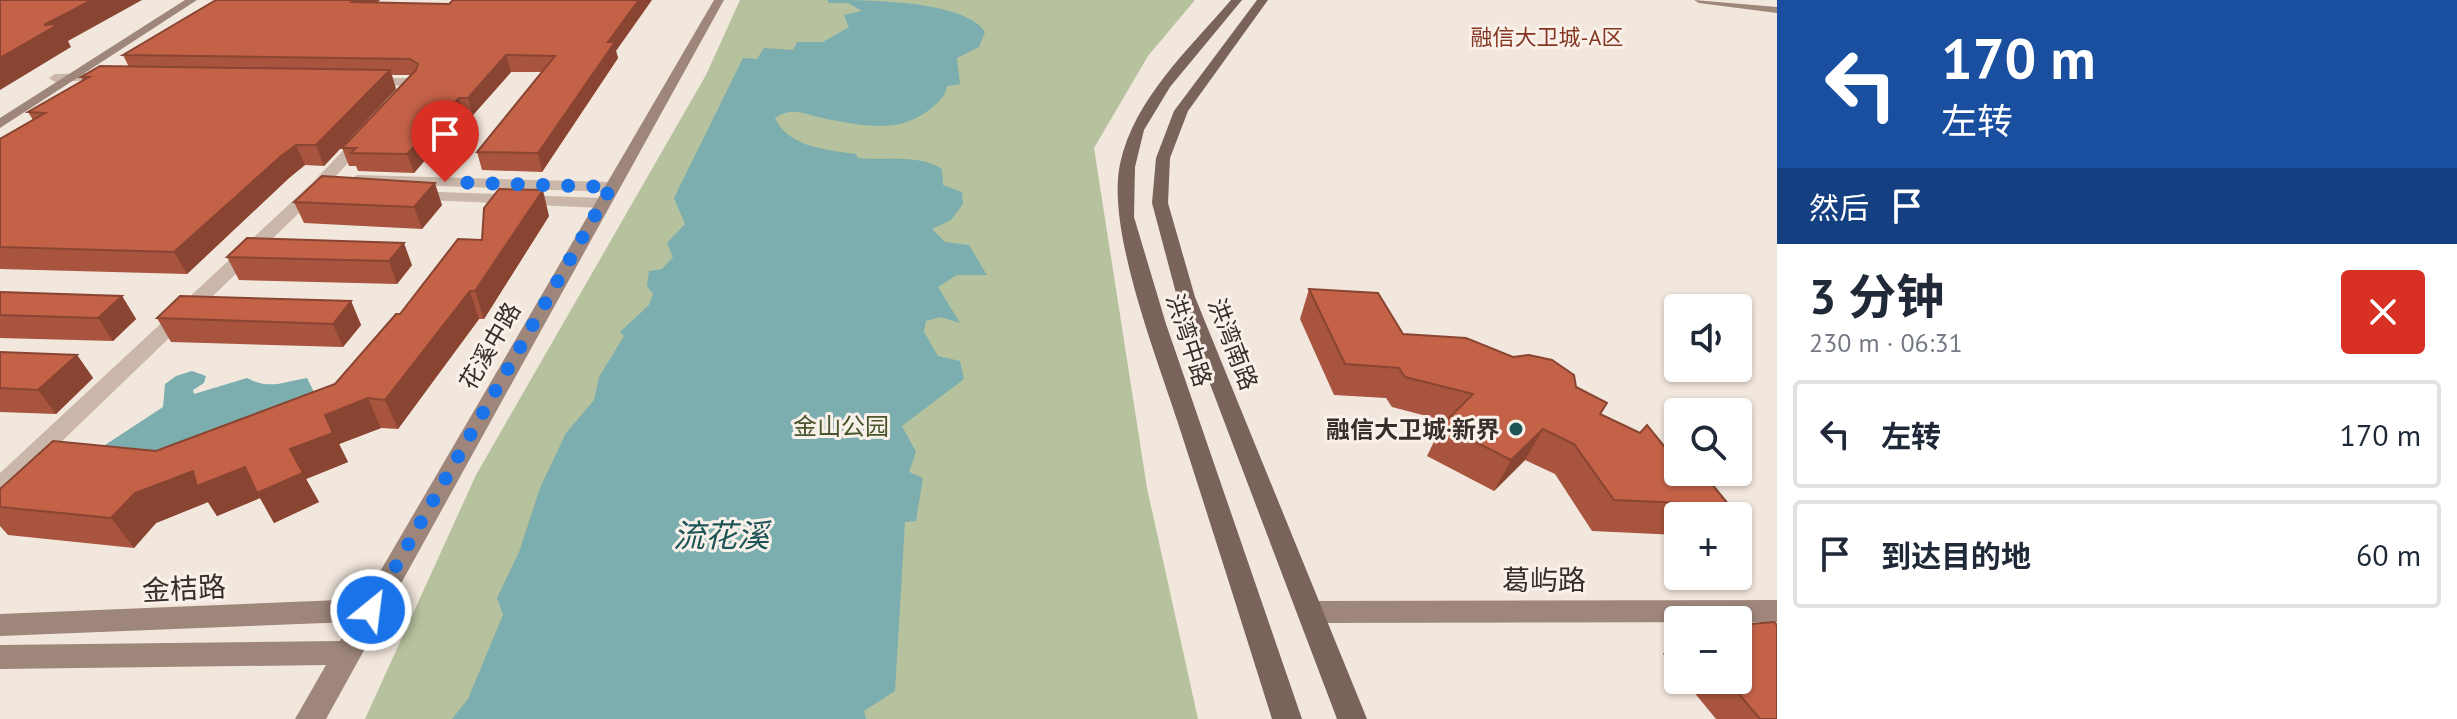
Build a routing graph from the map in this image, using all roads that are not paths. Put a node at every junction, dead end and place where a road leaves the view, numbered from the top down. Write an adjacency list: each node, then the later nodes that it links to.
1 (178, 0): 10 (street)
2 (192, 0): 8 (street)
3 (719, 0): 17 (street, 花溪中路)
4 (1237, 0): 26 (main road, 洪湾中路)
5 (1263, 0): 21 (main road, 洪湾南路)
6 (1699, 0): 7 (street)
7 (1777, 10)
8 (73, 77): 9 (street); 10 (street); 15 (street)
9 (102, 77)
10 (55, 78): 13 (street)
11 (357, 82): 12 (street)
12 (405, 93)
13 (0, 112)
14 (378, 122): 16 (street)
15 (0, 124)
16 (333, 190): 17 (street); 17 (street); 18 (street)
17 (607, 195): 19 (street, 花溪中路)
18 (0, 487)
19 (371, 610): 22 (street, 金桔路); 23 (street, 花溪中路)
20 (1777, 611): 21 (street, 葛屿路)
21 (1311, 612): 27 (main road, 洪湾南路)
22 (0, 625)
23 (346, 653): 24 (street); 25 (street, 花溪中路)
24 (0, 657)
25 (310, 719)
26 (1287, 719)
27 (1352, 719)

